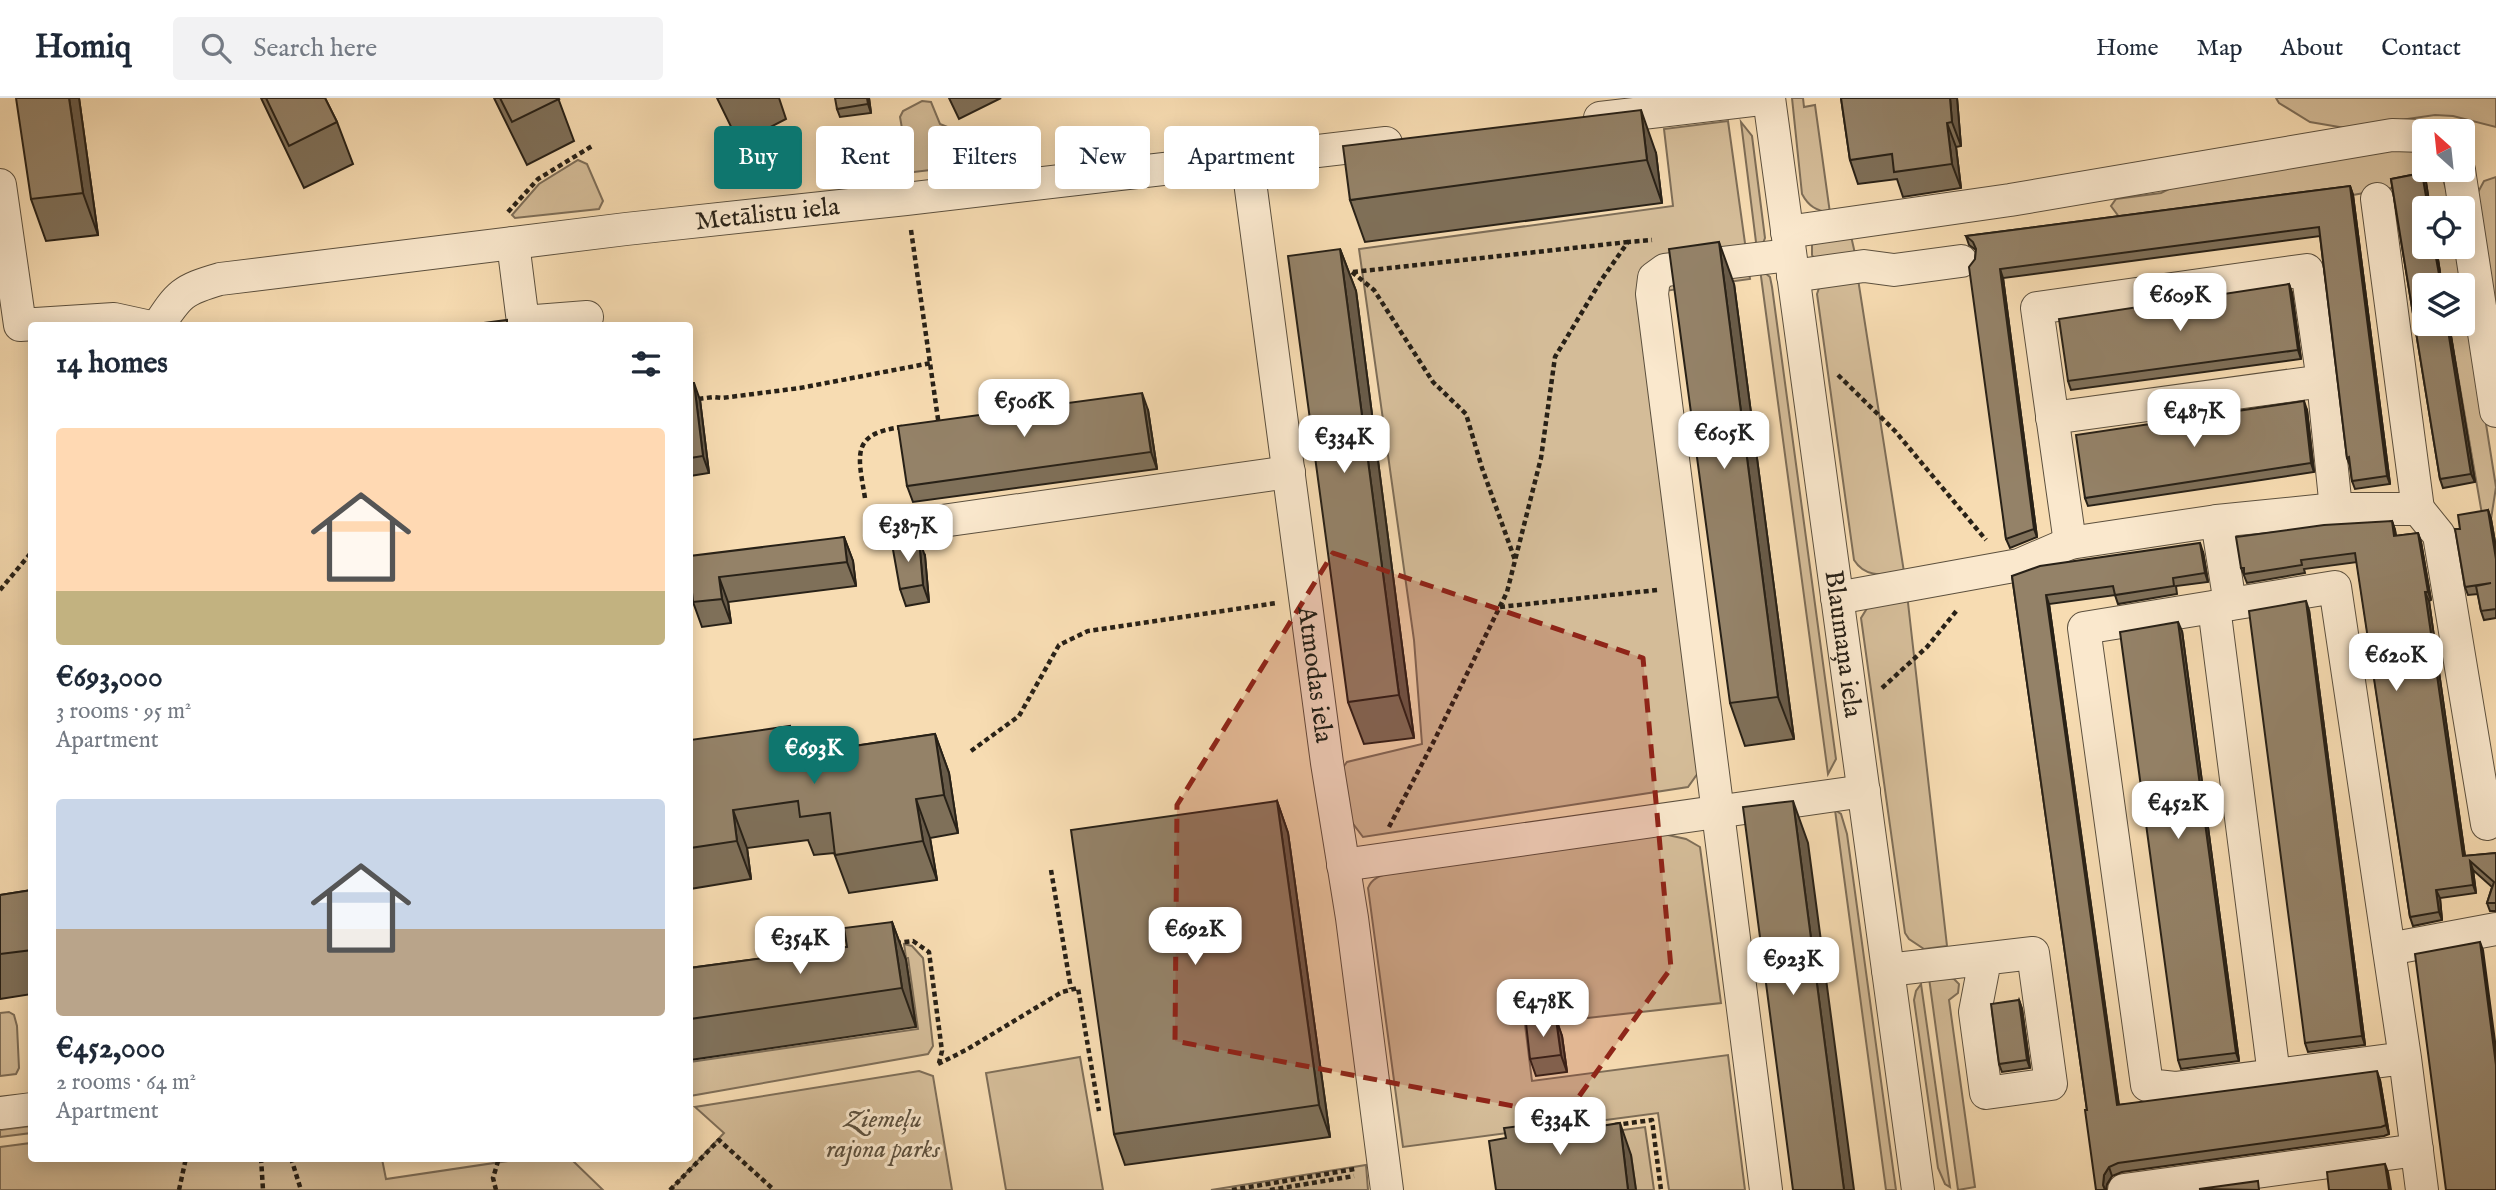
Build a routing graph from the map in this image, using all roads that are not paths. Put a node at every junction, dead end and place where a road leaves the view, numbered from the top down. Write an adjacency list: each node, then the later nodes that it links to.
1 (1769, 98): 2 (street); 12 (street, Blaumaņa iela)
2 (1572, 121)
3 (2412, 136): 12 (street)
4 (1409, 140): 5 (street, Metālistu iela)
5 (1319, 151)
6 (1164, 167): 11 (street, Metālistu iela)
7 (2461, 182): 21 (street)
8 (0, 185): 19 (street)
9 (1251, 189): 23 (street, Atmodas iela)
10 (2376, 199): 25 (street)
11 (509, 230): 14 (street); 17 (street, Metālistu iela)
12 (1790, 254): 13 (street); 29 (street, Blaumaņa iela); 32 (street)
13 (1961, 261)
14 (587, 317)
15 (62, 322): 16 (street)
16 (128, 322)
17 (161, 322)
18 (28, 324): 19 (street)
19 (10, 325)
20 (2323, 381): 22 (street); 22 (street); 24 (street)
21 (2496, 411)
22 (2052, 418): 28 (street)
23 (1289, 472): 26 (street); 34 (street, Atmodas iela)
24 (2336, 509): 25 (street); 27 (street)
25 (2418, 509): 33 (street)
26 (935, 522)
27 (2217, 522): 28 (street); 30 (street)
28 (2070, 543): 29 (street)
29 (1837, 598): 31 (street, Blaumaņa iela)
30 (2222, 606): 36 (street); 40 (street); 40 (street)
31 (1864, 790): 32 (street); 38 (street, Blaumaņa iela)
32 (1718, 810): 34 (street); 47 (street)
33 (2487, 824)
34 (1357, 863): 46 (street, Atmodas iela)
35 (2496, 929): 36 (street)
36 (2389, 949): 39 (street)
37 (1985, 960): 37 (street); 38 (street)
38 (1888, 970): 48 (street, Blaumaņa iela)
39 (2405, 1058): 40 (street); 43 (street)
40 (2274, 1075)
41 (28, 1110): 42 (street)
42 (0, 1113)
43 (2417, 1150): 44 (street); 50 (street)
44 (2293, 1178): 45 (street)
45 (2160, 1188): 49 (street)
46 (1387, 1190)
47 (1766, 1190)
48 (1918, 1190)
49 (2124, 1190)
50 (2421, 1190)

